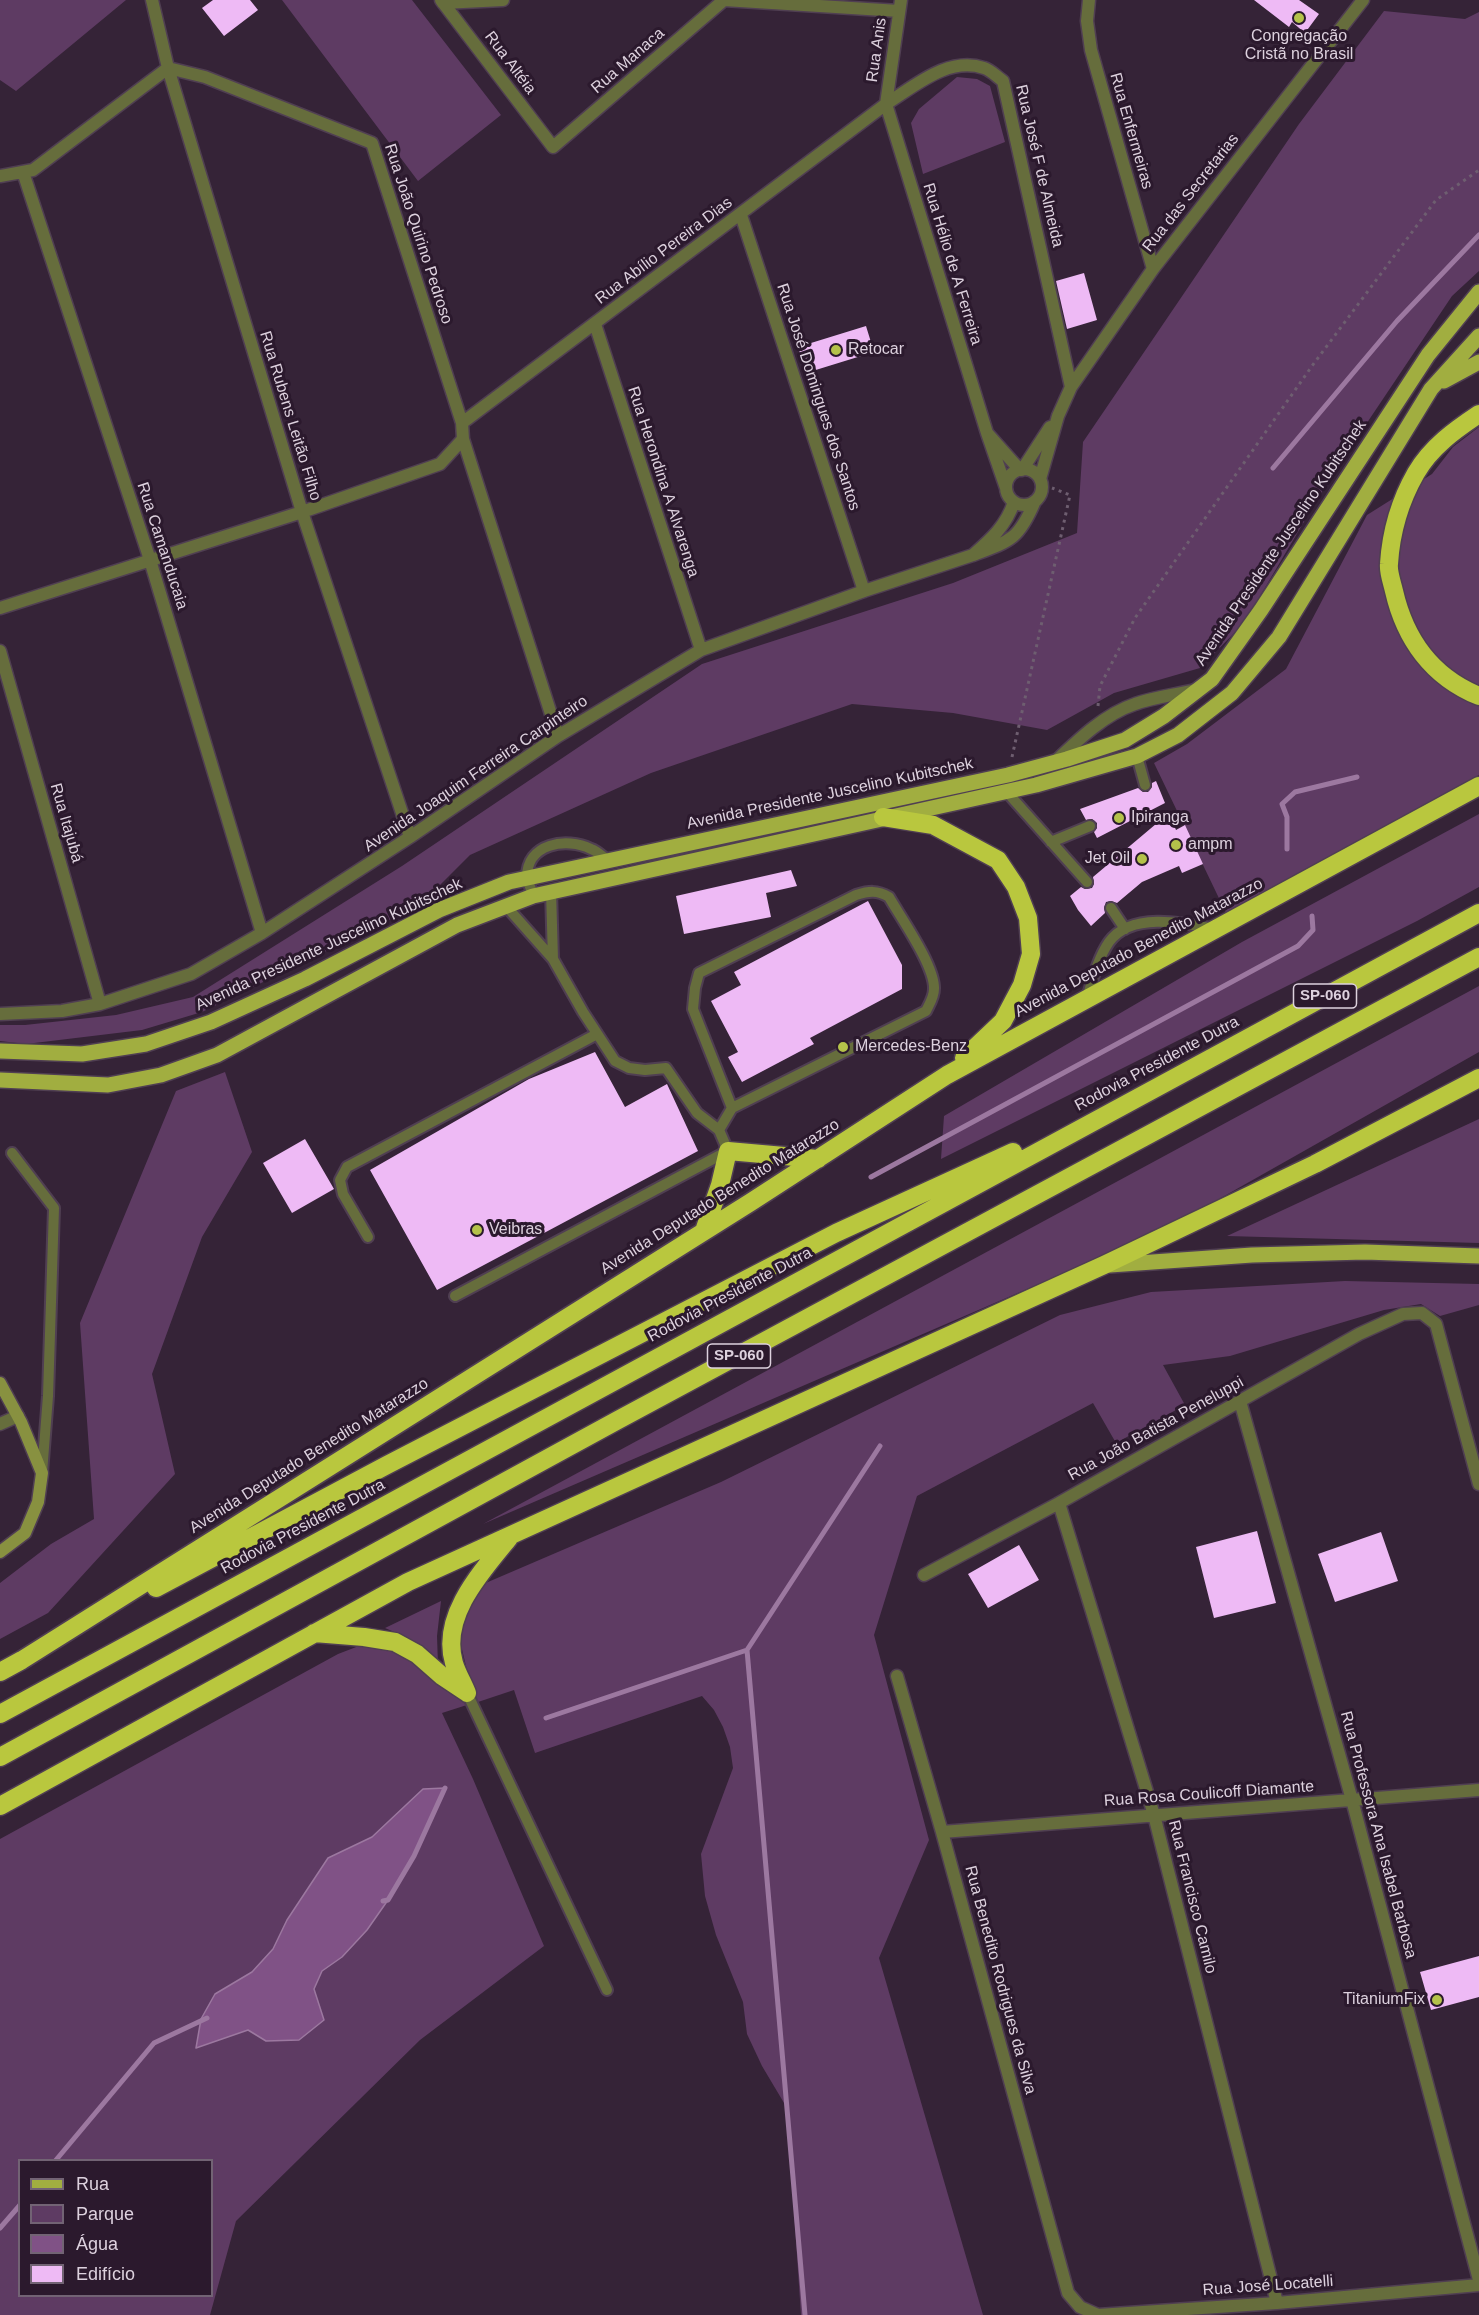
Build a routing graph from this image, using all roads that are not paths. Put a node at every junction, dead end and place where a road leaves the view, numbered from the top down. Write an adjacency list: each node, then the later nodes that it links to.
1 (152, 0): 8 (street, Rua Rubens Leitão Filho)
2 (503, 0): 6 (street)
3 (724, 0): 7 (street); 10 (street, Rua Manaca)
4 (1089, 0): 14 (street, Rua Enfermeiras)
5 (1363, 0): 14 (street, Rua das Secretarias)
6 (442, 1): 10 (street, Rua Altéia)
7 (900, 5): 9 (street, Rua Anis)
8 (168, 68): 11 (street); 23 (street, Rua João Quirino Pedroso); 31 (street, Rua Rubens Leitão Filho)
9 (886, 104): 13 (street, Rua Abílio Pereira Dias); 19 (street, Rua José F de Almeida); 24 (street, Rua Hélio de A Ferreira)
10 (553, 147)
11 (23, 172): 12 (street); 33 (street, Rua Camanducaia)
12 (0, 176)
13 (741, 214): 16 (street, Rua Abílio Pereira Dias); 34 (street, Rua José Domingues dos Santos)
14 (1153, 269): 19 (street, Rua das Secretarias)
15 (1479, 292): 38 (main road, Avenida Presidente Juscelino Kubitschek)
16 (595, 324): 23 (street, Rua Abílio Pereira Dias); 36 (street, Rua Herondina A Alvarenga)
17 (1479, 336): 20 (main road, Avenida Presidente Juscelino Kubitschek)
18 (1479, 362): 20 (main road)
19 (1071, 387): 22 (street, Rua das Secretarias)
20 (1431, 389): 41 (main road, Avenida Presidente Juscelino Kubitschek)
21 (1479, 414): 39 (highway)
22 (1058, 416): 26 (street, Rua das Secretarias); 27 (street, Rua das Secretarias)
23 (462, 423): 25 (street, Rua João Quirino Pedroso)
24 (987, 433): 26 (street, Rua Hélio de A Ferreira); 28 (street, Rua Hélio de A Ferreira)
25 (463, 439): 31 (street); 40 (street, Rua João Quirino Pedroso)
26 (1021, 470): 27 (street); 28 (street)
27 (1041, 482): 29 (street)
28 (1006, 488): 30 (street)
29 (1035, 501): 30 (street); 32 (street, Avenida Joaquim Ferreira Carpinteiro)
30 (1014, 502): 32 (street, Avenida Joaquim Ferreira Carpinteiro)
31 (302, 512): 33 (street); 48 (street, Rua Rubens Leitão Filho)
32 (973, 555): 34 (street, Avenida Joaquim Ferreira Carpinteiro)
33 (150, 560): 35 (street); 60 (street, Rua Camanducaia)
34 (864, 591): 36 (street, Avenida Joaquim Ferreira Carpinteiro)
35 (0, 608)
36 (701, 650): 40 (street, Avenida Joaquim Ferreira Carpinteiro)
37 (0, 651): 64 (street, Rua Itajubá)
38 (1199, 689): 42 (main road, Avenida Presidente Juscelino Kubitschek); 42 (street)
39 (1479, 696)
40 (558, 736): 48 (street, Avenida Joaquim Ferreira Carpinteiro)
41 (1137, 756): 43 (lane); 45 (main road, Avenida Presidente Juscelino Kubitschek)
42 (1054, 763): 50 (main road, Avenida Presidente Juscelino Kubitschek)
43 (1145, 786)
44 (1479, 786): 59 (highway, Avenida Deputado Benedito Matarazzo)
45 (1006, 791): 46 (main road, Avenida Presidente Juscelino Kubitschek); 49 (lane)
46 (883, 817): 53 (main road, Avenida Presidente Juscelino Kubitschek); 68 (highway)
47 (1090, 826): 49 (lane)
48 (410, 837): 60 (street, Avenida Joaquim Ferreira Carpinteiro)
49 (1052, 842): 52 (lane)
50 (607, 860): 51 (main road, Avenida Presidente Juscelino Kubitschek); 51 (lane)
51 (527, 878): 54 (lane); 67 (main road, Avenida Presidente Juscelino Kubitschek)
52 (1087, 882)
53 (551, 891): 54 (main road, Avenida Presidente Juscelino Kubitschek); 62 (lane)
54 (533, 896): 55 (main road, Avenida Presidente Juscelino Kubitschek)
55 (506, 906): 62 (lane); 71 (main road, Avenida Presidente Juscelino Kubitschek)
56 (1111, 908): 58 (lane)
57 (1479, 913): 70 (highway, Rodovia Presidente Dutra / SP-060)
58 (1125, 929): 59 (lane); 63 (lane)
59 (1216, 929): 63 (highway, Avenida Deputado Benedito Matarazzo)
60 (262, 933): 64 (street, Avenida Joaquim Ferreira Carpinteiro)
61 (1479, 957): 98 (highway, SP-060)
62 (553, 959): 66 (lane)
63 (1087, 998): 68 (highway, Avenida Deputado Benedito Matarazzo)
64 (100, 1004): 65 (street, Avenida Joaquim Ferreira Carpinteiro)
65 (0, 1014)
66 (597, 1034): 73 (lane); 78 (lane)
67 (0, 1051)
68 (947, 1075): 76 (highway, Avenida Deputado Benedito Matarazzo)
69 (1479, 1078): 80 (highway)
70 (1171, 1079): 93 (highway); 97 (highway, Rodovia Presidente Dutra / SP-060)
71 (0, 1080)
72 (732, 1108): 72 (lane); 73 (lane)
73 (719, 1130): 74 (lane)
74 (728, 1151): 76 (highway); 77 (highway); 81 (lane)
75 (12, 1153): 86 (lane)
76 (818, 1159): 77 (highway, Avenida Deputado Benedito Matarazzo)
77 (704, 1232): 93 (highway, Avenida Deputado Benedito Matarazzo)
78 (368, 1237)
79 (1479, 1256): 80 (main road)
80 (1104, 1265): 89 (highway)
81 (455, 1296)
82 (0, 1383): 84 (main road)
83 (1240, 1401): 87 (street, Rua João Batista Peneluppi); 88 (street, Rua João Batista Peneluppi); 100 (street, Rua Professora Ana Isabel Barbosa)
84 (18, 1416): 85 (street); 86 (main road)
85 (0, 1424)
86 (42, 1473): 90 (main road)
87 (1479, 1484)
88 (1059, 1503): 91 (street, Rua João Batista Peneluppi); 102 (street, Rua Francisco Camilo)
89 (512, 1534): 92 (highway); 96 (highway)
90 (0, 1552)
91 (924, 1575)
92 (314, 1633): 96 (highway); 101 (highway)
93 (22, 1660): 94 (highway, Avenida Deputado Benedito Matarazzo)
94 (0, 1672)
95 (897, 1676): 103 (street, Rua Benedito Rodrigues da Silva)
96 (467, 1693): 104 (lane)
97 (0, 1714)
98 (0, 1757)
99 (1479, 1790): 100 (street, Rua Rosa Coulicoff Diamante)
100 (1352, 1800): 102 (street, Rua Rosa Coulicoff Diamante); 105 (street, Rua Professora Ana Isabel Barbosa)
101 (0, 1806)
102 (1154, 1815): 103 (street, Rua Rosa Coulicoff Diamante); 108 (street, Rua Francisco Camilo)
103 (942, 1832): 107 (street, Rua Benedito Rodrigues da Silva)
104 (607, 1990)
105 (1479, 2280)
106 (1479, 2285): 108 (street, Rua José Locatelli)
107 (1068, 2293): 108 (street, Rua José Locatelli)
108 (1277, 2303)

